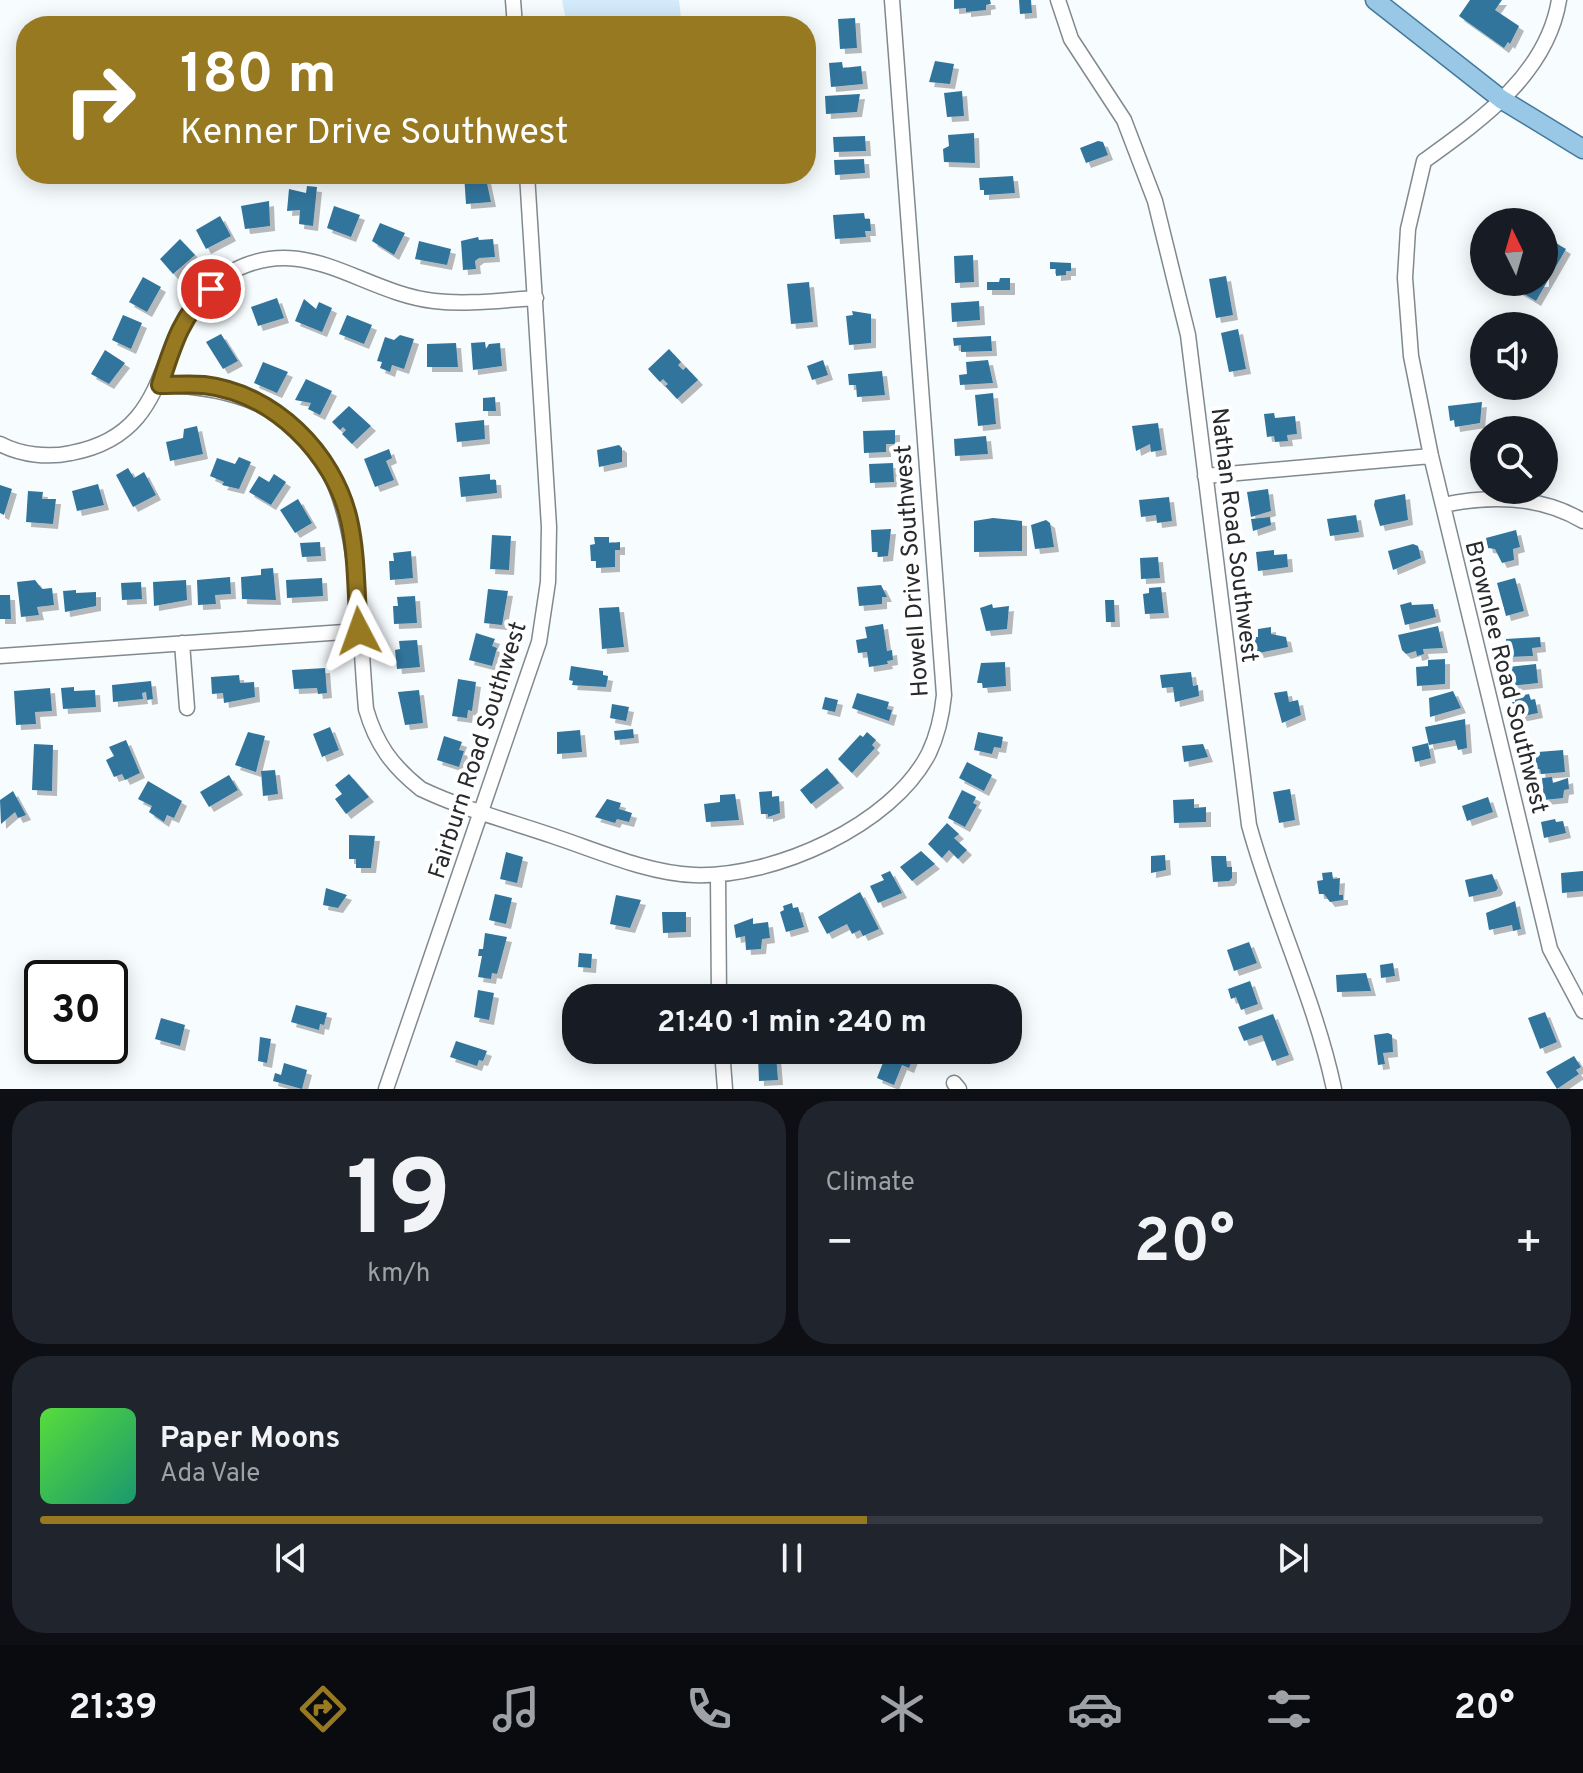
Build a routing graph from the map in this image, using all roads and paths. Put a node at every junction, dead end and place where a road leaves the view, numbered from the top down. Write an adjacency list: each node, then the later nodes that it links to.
1 (892, 0): 20 (street, Howell Drive Southwest)
2 (1058, 0): 12 (street, Nathan Road Southwest)
3 (1375, 0): 5 (main road)
4 (1559, 0): 5 (street, Brownlee Road Southwest)
5 (1501, 99): 6 (main road); 11 (street, Brownlee Road Southwest)
6 (1583, 149)
7 (528, 184): 8 (street, Fairburn Road Southwest)
8 (536, 298): 9 (street); 19 (street, Fairburn Road Southwest)
9 (160, 385): 10 (street); 15 (street, Howell Drive Southwest)
10 (0, 444)
11 (1431, 456): 12 (street); 13 (street, Brownlee Road Southwest)
12 (1205, 476): 26 (street, Nathan Road Southwest)
13 (1443, 505): 14 (street); 22 (street, Brownlee Road Southwest)
14 (1583, 521)
15 (359, 631): 16 (street); 19 (street, Howell Drive Southwest)
16 (182, 643): 17 (street); 18 (street)
17 (0, 656)
18 (187, 708)
19 (481, 812): 20 (street, Howell Drive Southwest); 24 (street, Fairburn Road Southwest)
20 (718, 875): 21 (street)
21 (719, 984)
22 (1583, 1011)
23 (723, 1064): 25 (street)
24 (386, 1089)
25 (725, 1089)
26 (1334, 1089)

